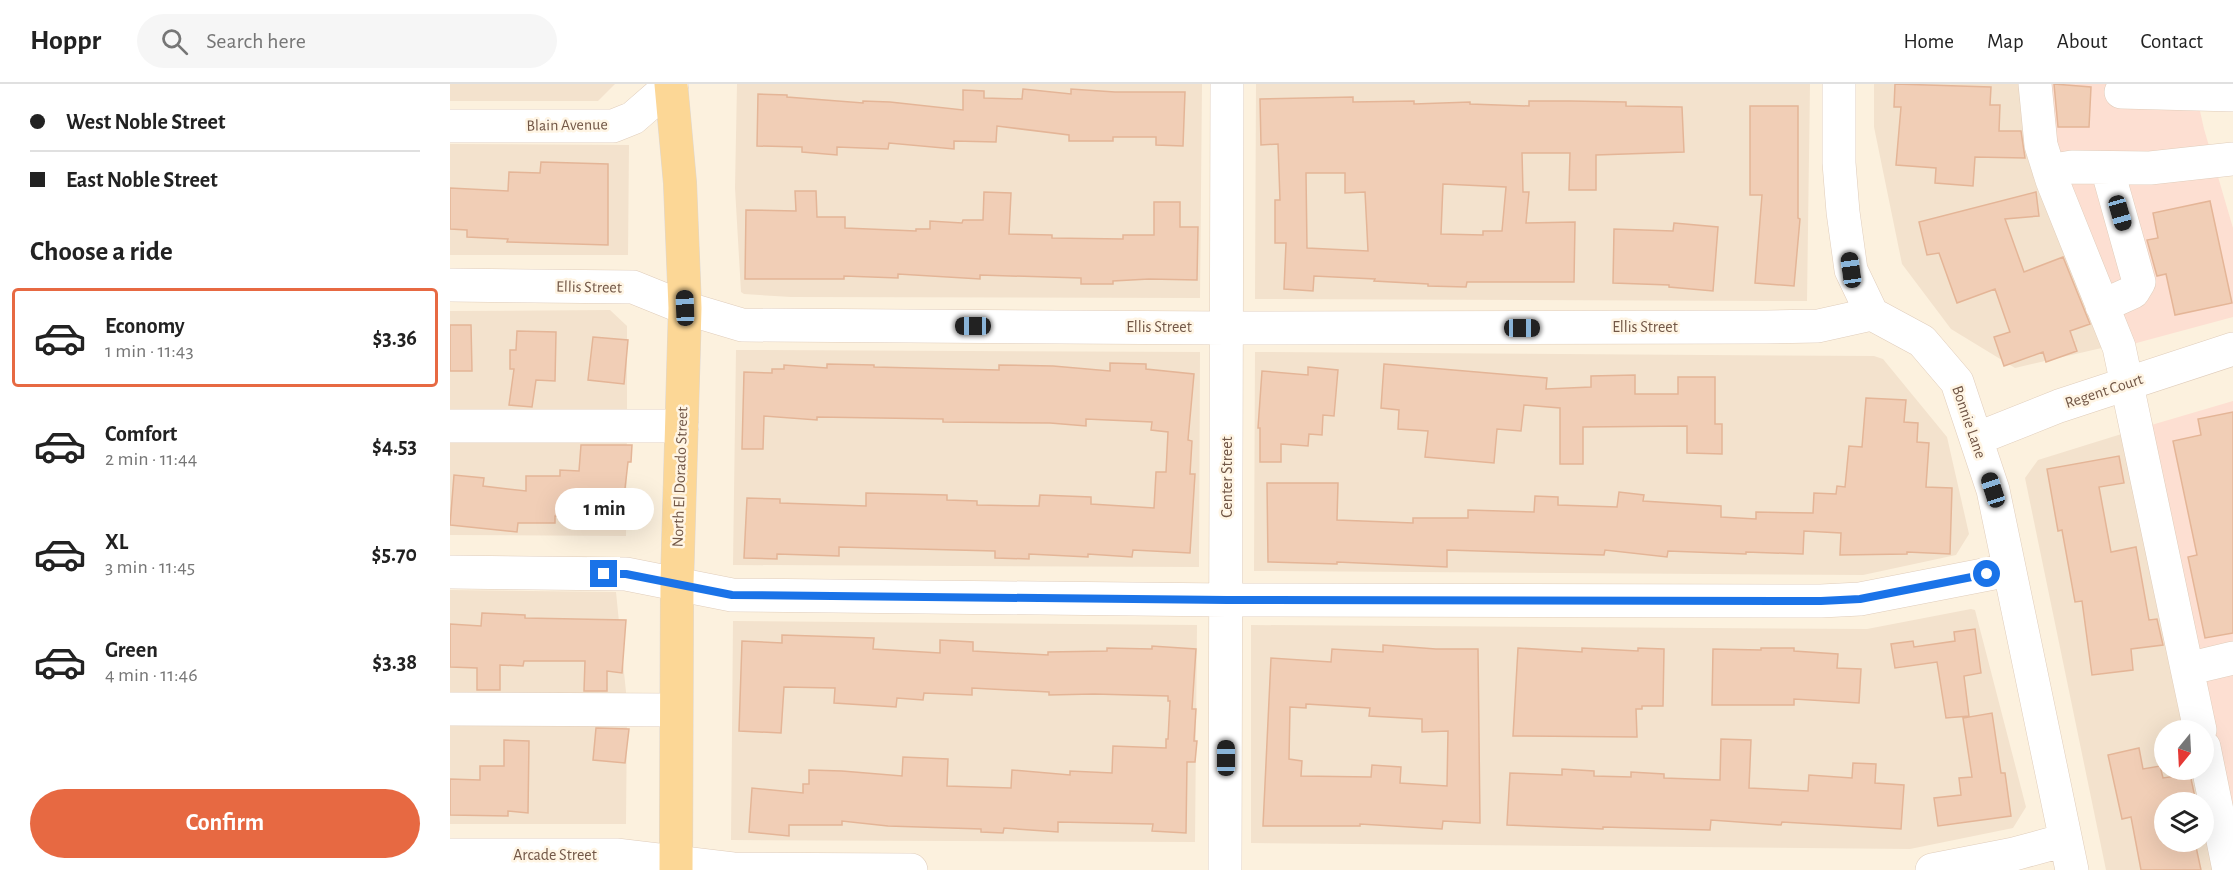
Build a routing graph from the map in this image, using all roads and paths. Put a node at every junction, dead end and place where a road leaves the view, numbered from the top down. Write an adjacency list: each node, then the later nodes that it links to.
1 (671, 84): 7 (street, Blain Avenue); 13 (main road, North El Dorado Street)
2 (1227, 84): 15 (street, Center Street)
3 (1839, 84): 14 (street)
4 (2034, 84): 10 (street)
5 (2121, 92): 6 (street)
6 (2233, 95)
7 (450, 126)
8 (2233, 159): 9 (street)
9 (2108, 168): 10 (street); 12 (street)
10 (2049, 171): 12 (street)
11 (450, 285): 13 (street, Ellis Street)
12 (2102, 306): 17 (street)
13 (685, 308): 15 (street, Ellis Street); 19 (main road, North El Dorado Street)
14 (1872, 314): 15 (street, Ellis Street); 20 (street, Bonnie Lane)
15 (1227, 328): 24 (street, Center Street)
16 (2233, 349): 17 (street, Regent Court)
17 (2127, 384): 20 (street, Regent Court); 26 (street)
18 (450, 426): 19 (street)
19 (682, 426): 23 (main road, North El Dorado Street)
20 (1976, 439): 21 (street, Bonnie Lane)
21 (2009, 570): 24 (street); 32 (street, Bonnie Lane)
22 (450, 572): 23 (street)
23 (677, 583): 24 (street); 28 (main road, North El Dorado Street)
24 (1227, 600): 35 (street, Center Street)
25 (2233, 658): 26 (street)
26 (2187, 669): 29 (street)
27 (450, 710): 28 (street)
28 (676, 710): 33 (main road, North El Dorado Street)
29 (2198, 720)
30 (2211, 780): 37 (street)
31 (450, 855): 33 (street, Arcade Street)
32 (2069, 855): 36 (street)
33 (676, 866): 34 (street, Arcade Street)
34 (911, 870)
35 (1226, 870)
36 (1932, 870)
37 (2229, 870)

